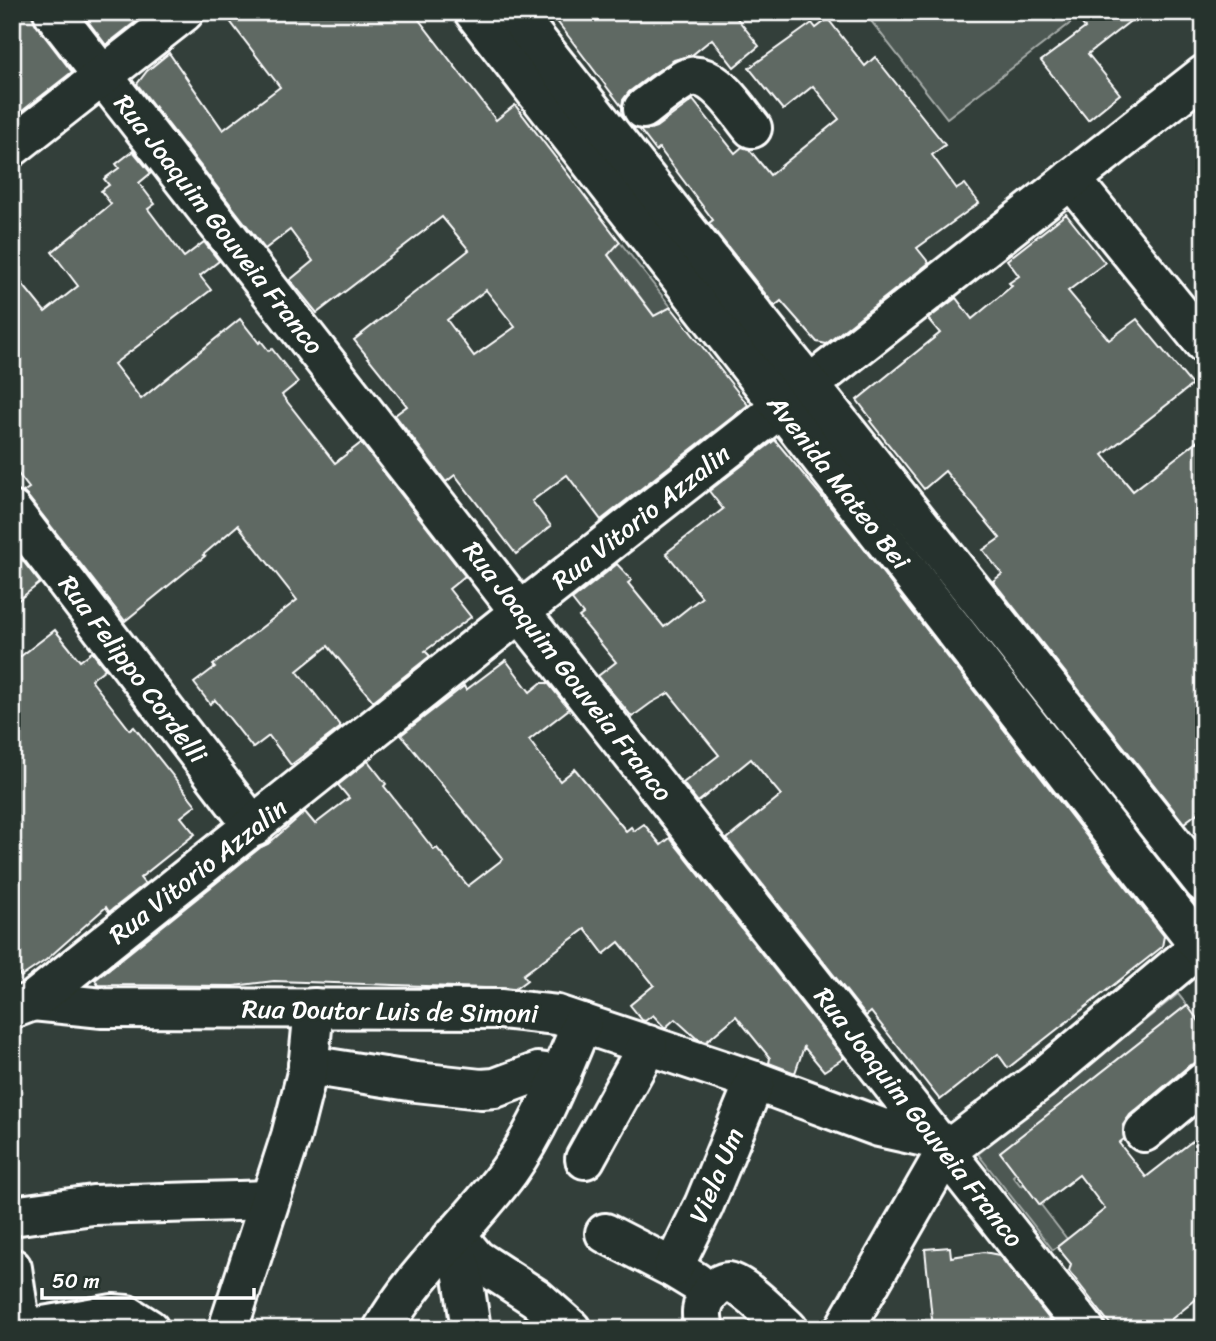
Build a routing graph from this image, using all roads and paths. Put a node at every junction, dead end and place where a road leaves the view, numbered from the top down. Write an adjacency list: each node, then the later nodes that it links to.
1 (54, 12): 6 (street, Rua Joaquim Gouveia Franco)
2 (184, 12): 6 (street)
3 (474, 12): 12 (street, Avenida Mateo Bei)
4 (514, 12): 7 (street, Avenida Mateo Bei)
5 (1204, 75): 10 (street, Rua Vitorio Azzalin)
6 (103, 76): 9 (street); 14 (street, Rua Joaquim Gouveia Franco)
7 (627, 120): 8 (street); 12 (street, Avenida Mateo Bei)
8 (752, 128)
9 (12, 147)
10 (1072, 179): 11 (street); 12 (street, Rua Vitorio Azzalin)
11 (1204, 343)
12 (795, 396): 14 (street, Rua Vitorio Azzalin); 16 (street, Avenida Mateo Bei); 17 (street, Avenida Mateo Bei)
13 (12, 511): 15 (street, Rua Felippo Cordelli)
14 (520, 612): 15 (street, Rua Vitorio Azzalin); 27 (street, Rua Joaquim Gouveia Franco)
15 (254, 827): 18 (street, Rua Vitorio Azzalin)
16 (1204, 883)
17 (1203, 947): 27 (street)
18 (22, 1005): 19 (street, Rua Doutor Luis de Simoni)
19 (314, 1008): 20 (street, Rua Doutor Luis de Simoni); 22 (street)
20 (582, 1023): 21 (street, Rua Doutor Luis de Simoni); 23 (street)
21 (648, 1045): 24 (street, Rua Doutor Luis de Simoni); 28 (street)
22 (308, 1065): 23 (street); 29 (street)
23 (561, 1075): 32 (street)
24 (755, 1081): 27 (street, Rua Doutor Luis de Simoni); 34 (street, Viela Um)
25 (1204, 1082): 26 (street)
26 (1144, 1132)
27 (942, 1145): 45 (street); 46 (street, Rua Joaquim Gouveia Franco)
28 (585, 1160)
29 (269, 1200): 30 (street); 39 (street)
30 (12, 1216)
31 (605, 1233): 34 (street)
32 (453, 1237): 40 (street); 41 (street); 42 (street)
33 (12, 1268): 36 (street)
34 (673, 1268): 35 (street)
35 (711, 1292): 43 (street); 44 (street)
36 (21, 1329)
37 (26, 1329): 38 (street)
38 (149, 1329)
39 (228, 1329)
40 (383, 1329)
41 (471, 1329)
42 (571, 1329)
43 (704, 1329)
44 (788, 1329)
45 (844, 1329)
46 (1085, 1329)

